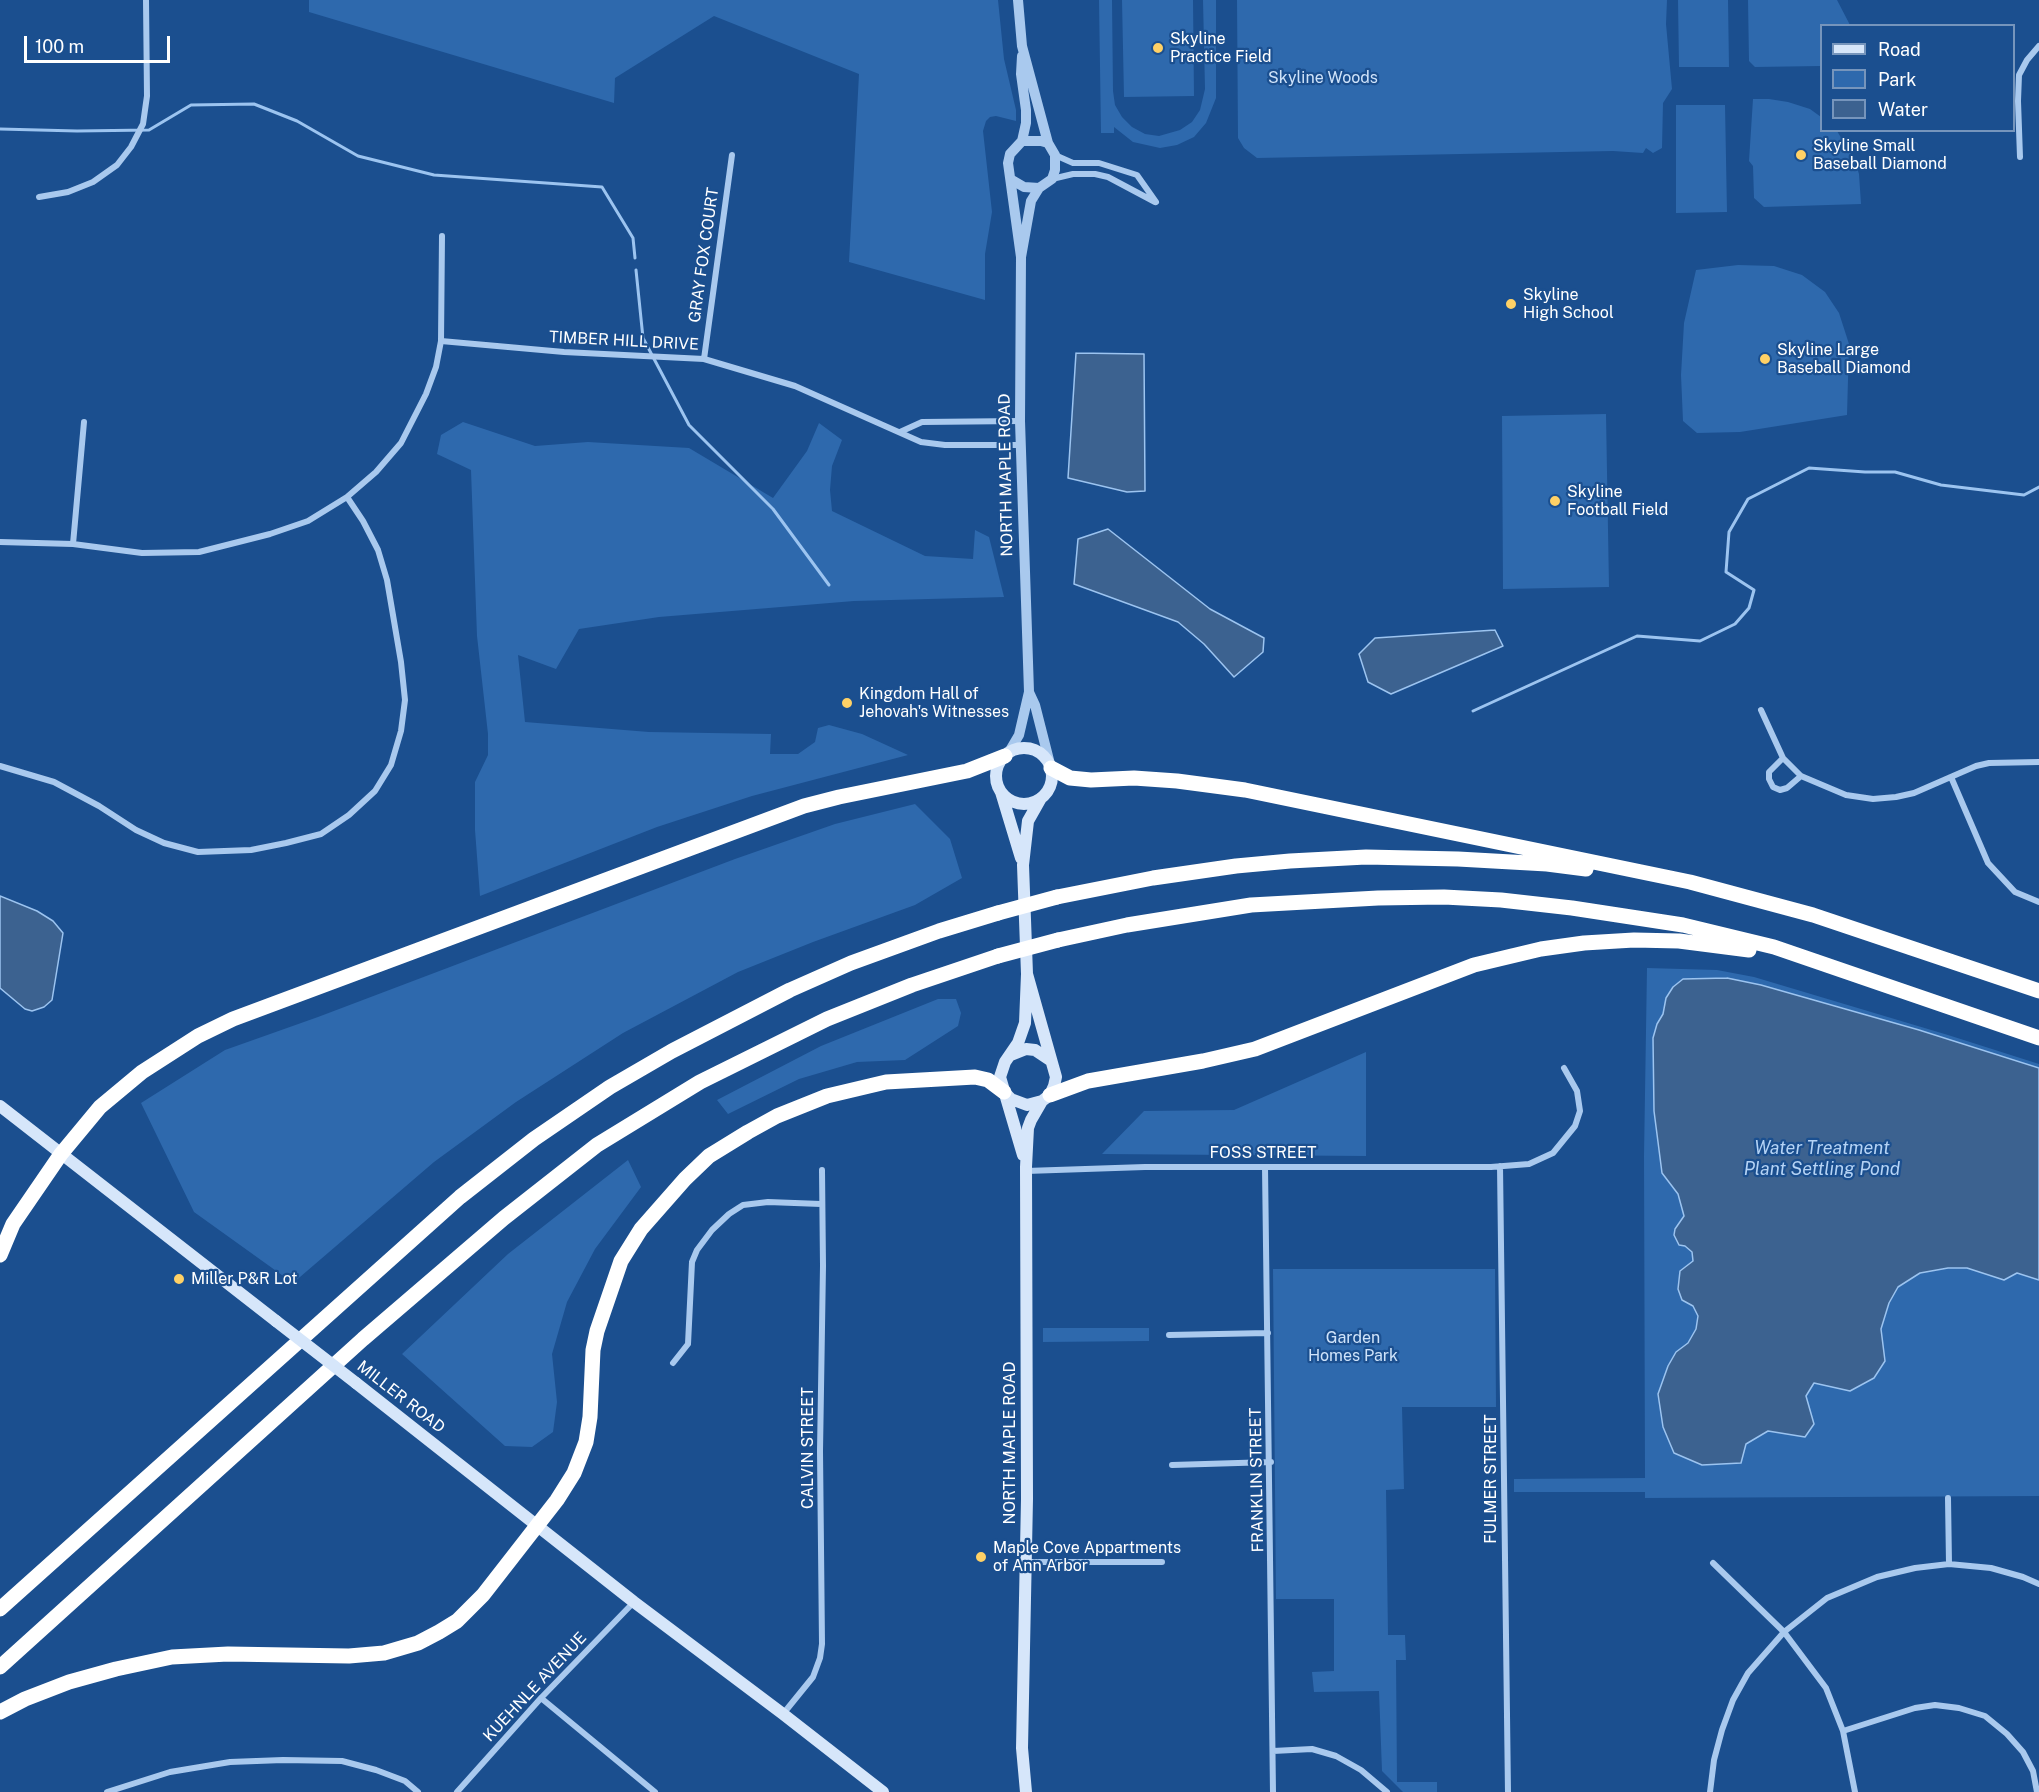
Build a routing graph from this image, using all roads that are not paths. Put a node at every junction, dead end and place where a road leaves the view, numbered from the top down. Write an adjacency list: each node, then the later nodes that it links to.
1 (146, 0): 13 (street)
2 (1018, 0): 3 (street)
3 (1022, 46): 5 (street); 6 (street)
4 (2039, 46): 9 (street)
5 (1022, 141): 6 (street); 11 (street)
6 (1048, 143): 8 (street)
7 (732, 155): 17 (street, GRAY FOX COURT)
8 (1055, 155): 10 (street); 10 (street)
9 (2020, 157)
10 (1052, 179): 12 (street)
11 (1012, 180): 12 (street); 15 (street, NORTH MAPLE ROAD)
12 (1039, 188): 15 (street, NORTH MAPLE ROAD)
13 (39, 197)
14 (442, 236): 16 (street)
15 (1021, 257): 18 (street, NORTH MAPLE ROAD)
16 (441, 340): 17 (street, TIMBER HILL DRIVE); 22 (street)
17 (704, 359): 20 (street, TIMBER HILL DRIVE)
18 (1020, 421): 20 (street); 21 (street, NORTH MAPLE ROAD)
19 (84, 422): 24 (street)
20 (900, 432): 21 (street, TIMBER HILL DRIVE)
21 (1021, 445): 25 (street, NORTH MAPLE ROAD)
22 (348, 497): 24 (street); 30 (street)
23 (0, 542): 24 (street)
24 (73, 544)
25 (1029, 692): 27 (street, NORTH MAPLE ROAD); 31 (street, NORTH MAPLE ROAD)
26 (1761, 710): 28 (street)
27 (1007, 754): 31 (main road); 34 (main road); 49 (highway)
28 (1783, 758): 32 (street); 32 (street)
29 (2039, 762): 33 (street)
30 (0, 766)
31 (1051, 766): 35 (main road); 37 (highway)
32 (1801, 776): 33 (street)
33 (1951, 777): 38 (street)
34 (1000, 791): 35 (main road); 36 (main road, NORTH MAPLE ROAD)
35 (1041, 798): 36 (main road, NORTH MAPLE ROAD)
36 (1023, 865): 40 (main road, NORTH MAPLE ROAD)
37 (1690, 882): 41 (highway); 69 (highway, bridge)
38 (2039, 902)
39 (1842, 970): 42 (highway); 47 (highway); 71 (highway, bridge)
40 (1027, 974): 43 (main road, NORTH MAPLE ROAD); 44 (main road, NORTH MAPLE ROAD)
41 (2039, 992)
42 (2039, 1038)
43 (1010, 1056): 44 (main road); 46 (main road, NORTH MAPLE ROAD)
44 (1050, 1060): 47 (main road, NORTH MAPLE ROAD)
45 (1564, 1068): 50 (street, FOSS STREET)
46 (1005, 1093): 47 (main road); 52 (main road, NORTH MAPLE ROAD); 62 (highway)
47 (1046, 1098): 52 (main road, NORTH MAPLE ROAD)
48 (0, 1106): 49 (main road, MILLER ROAD)
49 (61, 1154): 55 (highway); 62 (main road, MILLER ROAD, bridge)
50 (1500, 1166): 51 (street, FOSS STREET); 85 (street, FULMER STREET)
51 (1265, 1167): 52 (street, FOSS STREET); 56 (street, FRANKLIN STREET)
52 (1026, 1169): 63 (main road, NORTH MAPLE ROAD)
53 (822, 1170): 54 (street, CALVIN STREET)
54 (821, 1204): 58 (street); 74 (street, CALVIN STREET)
55 (0, 1255)
56 (1268, 1333): 57 (street); 59 (street, FRANKLIN STREET)
57 (1169, 1335)
58 (673, 1363)
59 (1271, 1462): 60 (street); 76 (street, FRANKLIN STREET)
60 (1172, 1465)
61 (1948, 1498): 66 (street)
62 (538, 1525): 68 (main road, MILLER ROAD); 73 (highway)
63 (1026, 1562): 64 (street); 82 (main road, NORTH MAPLE ROAD)
64 (1162, 1562)
65 (1713, 1563): 70 (street)
66 (1949, 1564): 67 (street); 70 (street)
67 (2039, 1584)
68 (634, 1602): 72 (street, KUEHNLE AVENUE); 74 (main road, MILLER ROAD)
69 (0, 1609)
70 (1784, 1632): 75 (street); 86 (street)
71 (0, 1667)
72 (541, 1698): 79 (street, KUEHNLE AVENUE); 80 (street)
73 (0, 1712)
74 (783, 1714): 81 (main road, MILLER ROAD)
75 (1843, 1731): 87 (street); 88 (street)
76 (1273, 1751): 83 (street, FRANKLIN STREET); 84 (street)
77 (107, 1792): 78 (street)
78 (418, 1792)
79 (457, 1792)
80 (655, 1792)
81 (883, 1792)
82 (1026, 1792)
83 (1274, 1792)
84 (1387, 1792)
85 (1508, 1792)
86 (1710, 1792)
87 (1855, 1792)
88 (2037, 1792)

